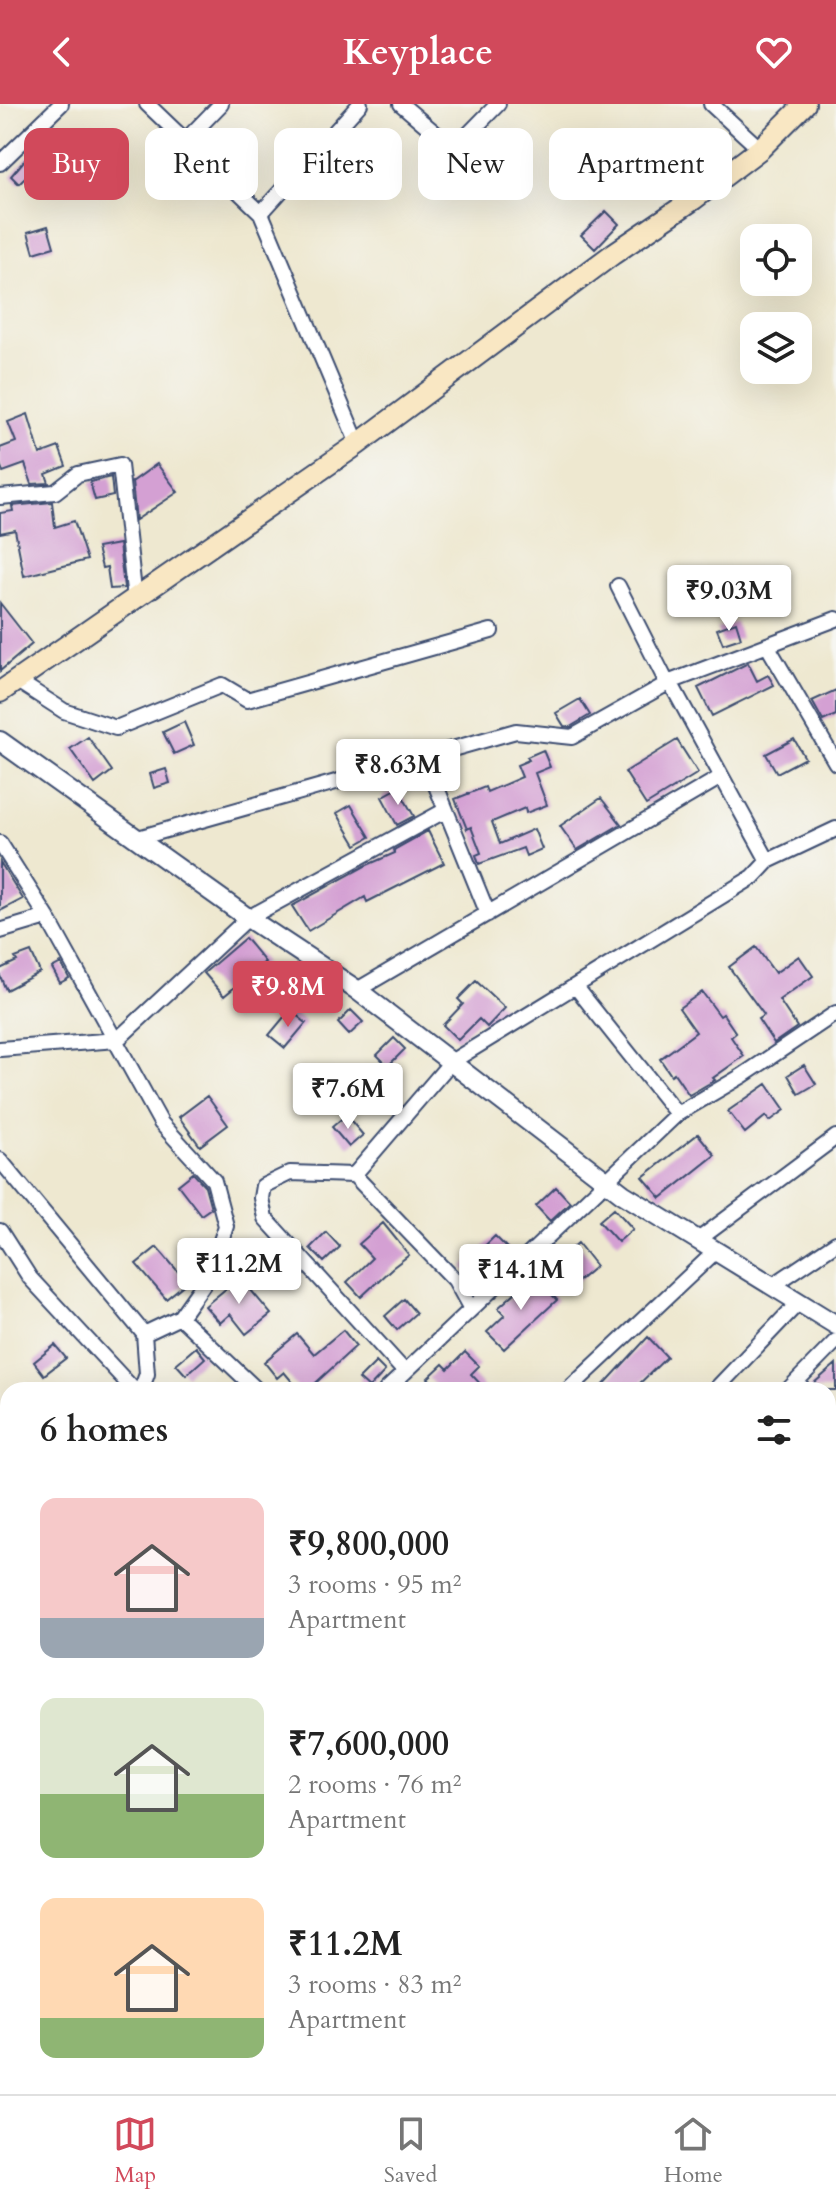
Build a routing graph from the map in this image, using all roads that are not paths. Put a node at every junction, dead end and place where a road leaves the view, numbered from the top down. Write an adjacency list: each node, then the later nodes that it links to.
1 (61, 104): 12 (street)
2 (147, 104): 9 (street)
3 (221, 104): 10 (street)
4 (360, 104): 14 (street)
5 (401, 104): 6 (street)
6 (498, 104)
7 (711, 104): 11 (street)
8 (805, 104): 11 (main road)
9 (172, 128)
10 (198, 128)
11 (760, 149): 15 (main road)
12 (0, 163)
13 (247, 200): 14 (street)
14 (261, 213): 15 (street)
15 (358, 444): 18 (main road)
16 (0, 497): 18 (street)
17 (618, 586): 22 (street)
18 (135, 600): 23 (main road)
19 (836, 619): 21 (street)
20 (491, 631): 23 (street)
21 (767, 645): 22 (street); 26 (street)
22 (668, 682): 25 (street); 27 (street)
23 (4, 689)
24 (0, 741): 30 (street)
25 (424, 756): 28 (street); 30 (street)
26 (836, 763)
27 (721, 777): 32 (street); 33 (street)
28 (446, 810): 33 (street); 35 (street)
29 (836, 829): 32 (street)
30 (138, 838): 35 (street)
31 (0, 843): 34 (street)
32 (768, 861): 37 (street)
33 (488, 914): 38 (street)
34 (47, 917): 36 (street); 40 (street)
35 (248, 918): 38 (street); 40 (street)
36 (0, 931)
37 (576, 987): 42 (street); 43 (street)
38 (357, 990): 42 (street)
39 (836, 1013): 43 (street)
40 (117, 1040): 41 (street); 55 (street)
41 (0, 1049)
42 (451, 1062): 46 (street); 47 (street)
43 (677, 1114): 47 (street)
44 (836, 1137): 49 (street)
45 (0, 1160): 57 (street)
46 (354, 1175): 54 (street); 59 (street)
47 (606, 1181): 49 (street); 54 (street)
48 (0, 1231): 60 (street)
49 (698, 1240): 51 (street)
50 (836, 1243): 52 (street)
51 (716, 1251): 52 (street); 64 (street)
52 (772, 1286): 53 (street)
53 (799, 1302): 56 (street); 65 (street)
54 (471, 1309): 59 (street)
55 (180, 1317): 57 (street); 62 (street)
56 (836, 1325)
57 (144, 1334): 61 (street)
58 (836, 1341): 66 (street)
59 (405, 1372): 63 (street)
60 (127, 1382)
61 (144, 1382)
62 (249, 1382)
63 (394, 1382)
64 (577, 1382)
65 (723, 1382)
66 (796, 1382)

